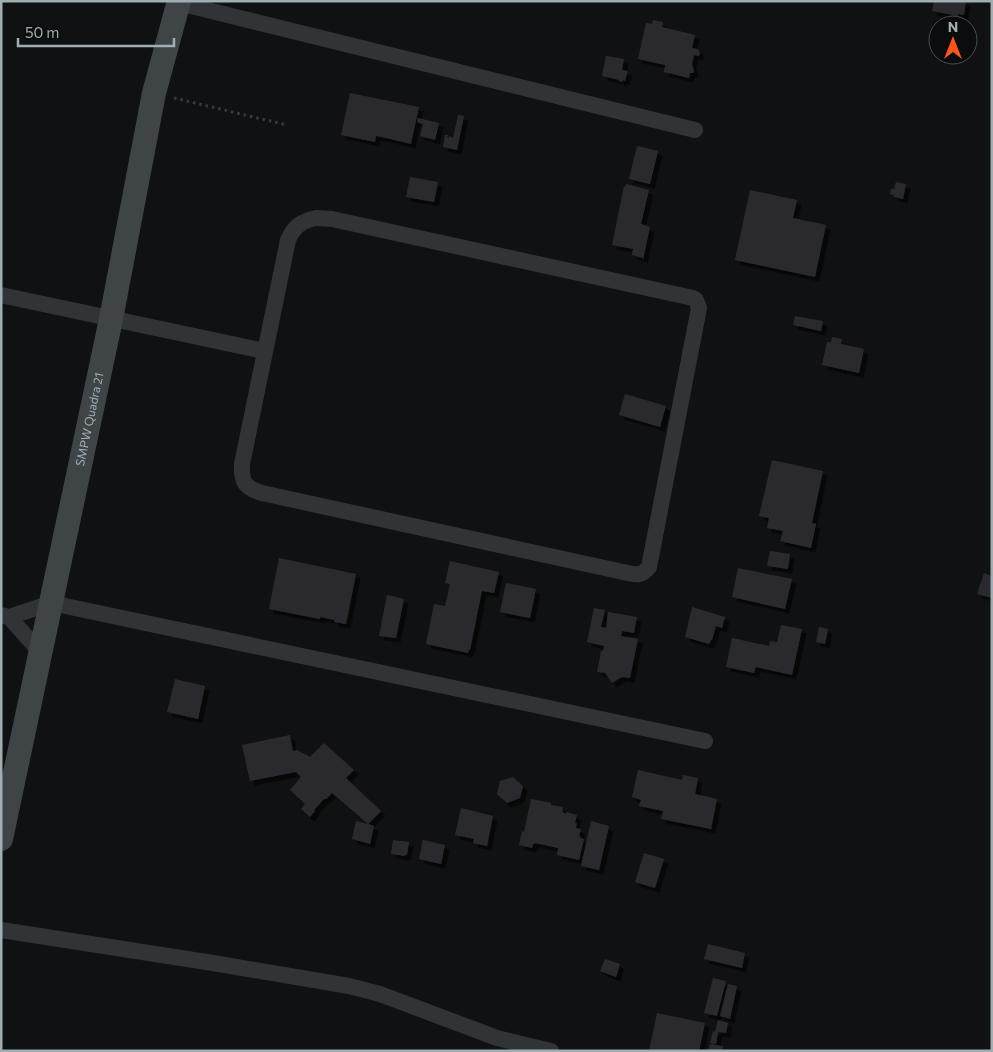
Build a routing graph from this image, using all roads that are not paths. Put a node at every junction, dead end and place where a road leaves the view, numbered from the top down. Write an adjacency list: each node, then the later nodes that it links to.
1 (179, 2): 2 (street); 4 (street, SMPW Quadra 21)
2 (695, 130)
3 (1, 295): 4 (street)
4 (111, 319): 5 (street); 6 (street, SMPW Quadra 21)
5 (264, 351): 5 (street)
6 (51, 603): 7 (street); 8 (street, SMPW Quadra 21); 9 (street)
7 (5, 616): 8 (street)
8 (41, 654): 10 (street, SMPW Quadra 21)
9 (704, 742)
10 (1, 839)
11 (1, 930): 12 (street)
12 (551, 1051)

